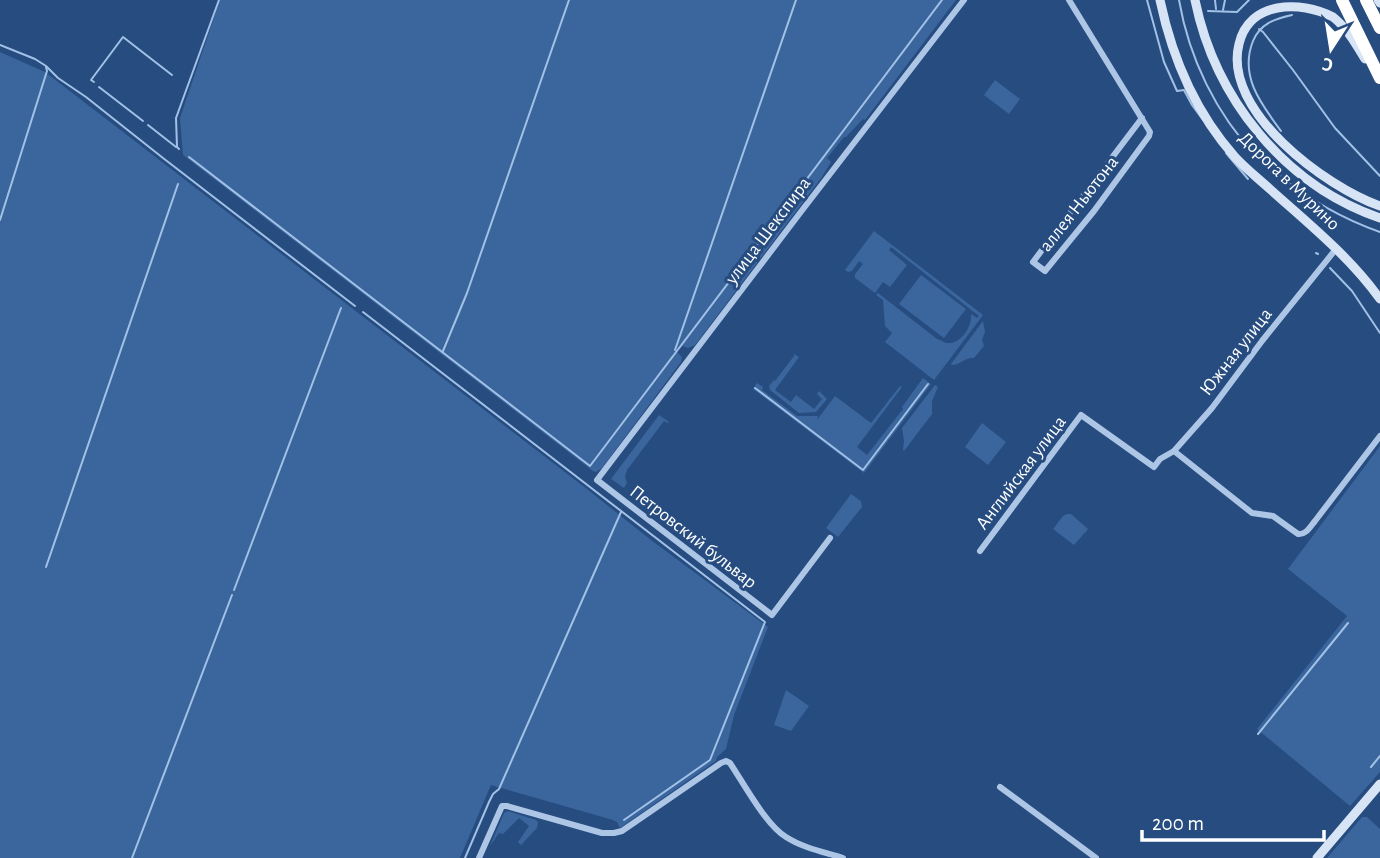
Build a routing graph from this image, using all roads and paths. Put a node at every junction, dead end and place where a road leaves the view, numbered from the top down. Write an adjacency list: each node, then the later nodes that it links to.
1 (964, 0): 18 (street, улица Шекспира)
2 (1069, 0): 10 (street)
3 (1160, 0): 13 (main road, Дорога в Мурино)
4 (1195, 0): 12 (main road)
5 (1342, 0): 8 (highway)
6 (1366, 0): 7 (highway)
7 (1380, 28)
8 (1380, 78)
9 (1380, 84): 11 (main road)
10 (1142, 118): 10 (street, аллея Ньютона)
11 (1380, 206)
12 (1380, 218)
13 (1336, 249): 14 (main road, Дорога в Мурино); 16 (street, Южная улица)
14 (1380, 299)
15 (1380, 436): 16 (street)
16 (1174, 452): 17 (street, Южная улица)
17 (1154, 467): 20 (street, Английская улица)
18 (597, 481): 19 (street, Петровский бульвар)
19 (831, 538)
20 (980, 551)
21 (1380, 784): 26 (main road)
22 (1000, 786): 25 (street)
23 (479, 858): 24 (street)
24 (843, 858)
25 (1096, 858)
26 (1317, 858)

